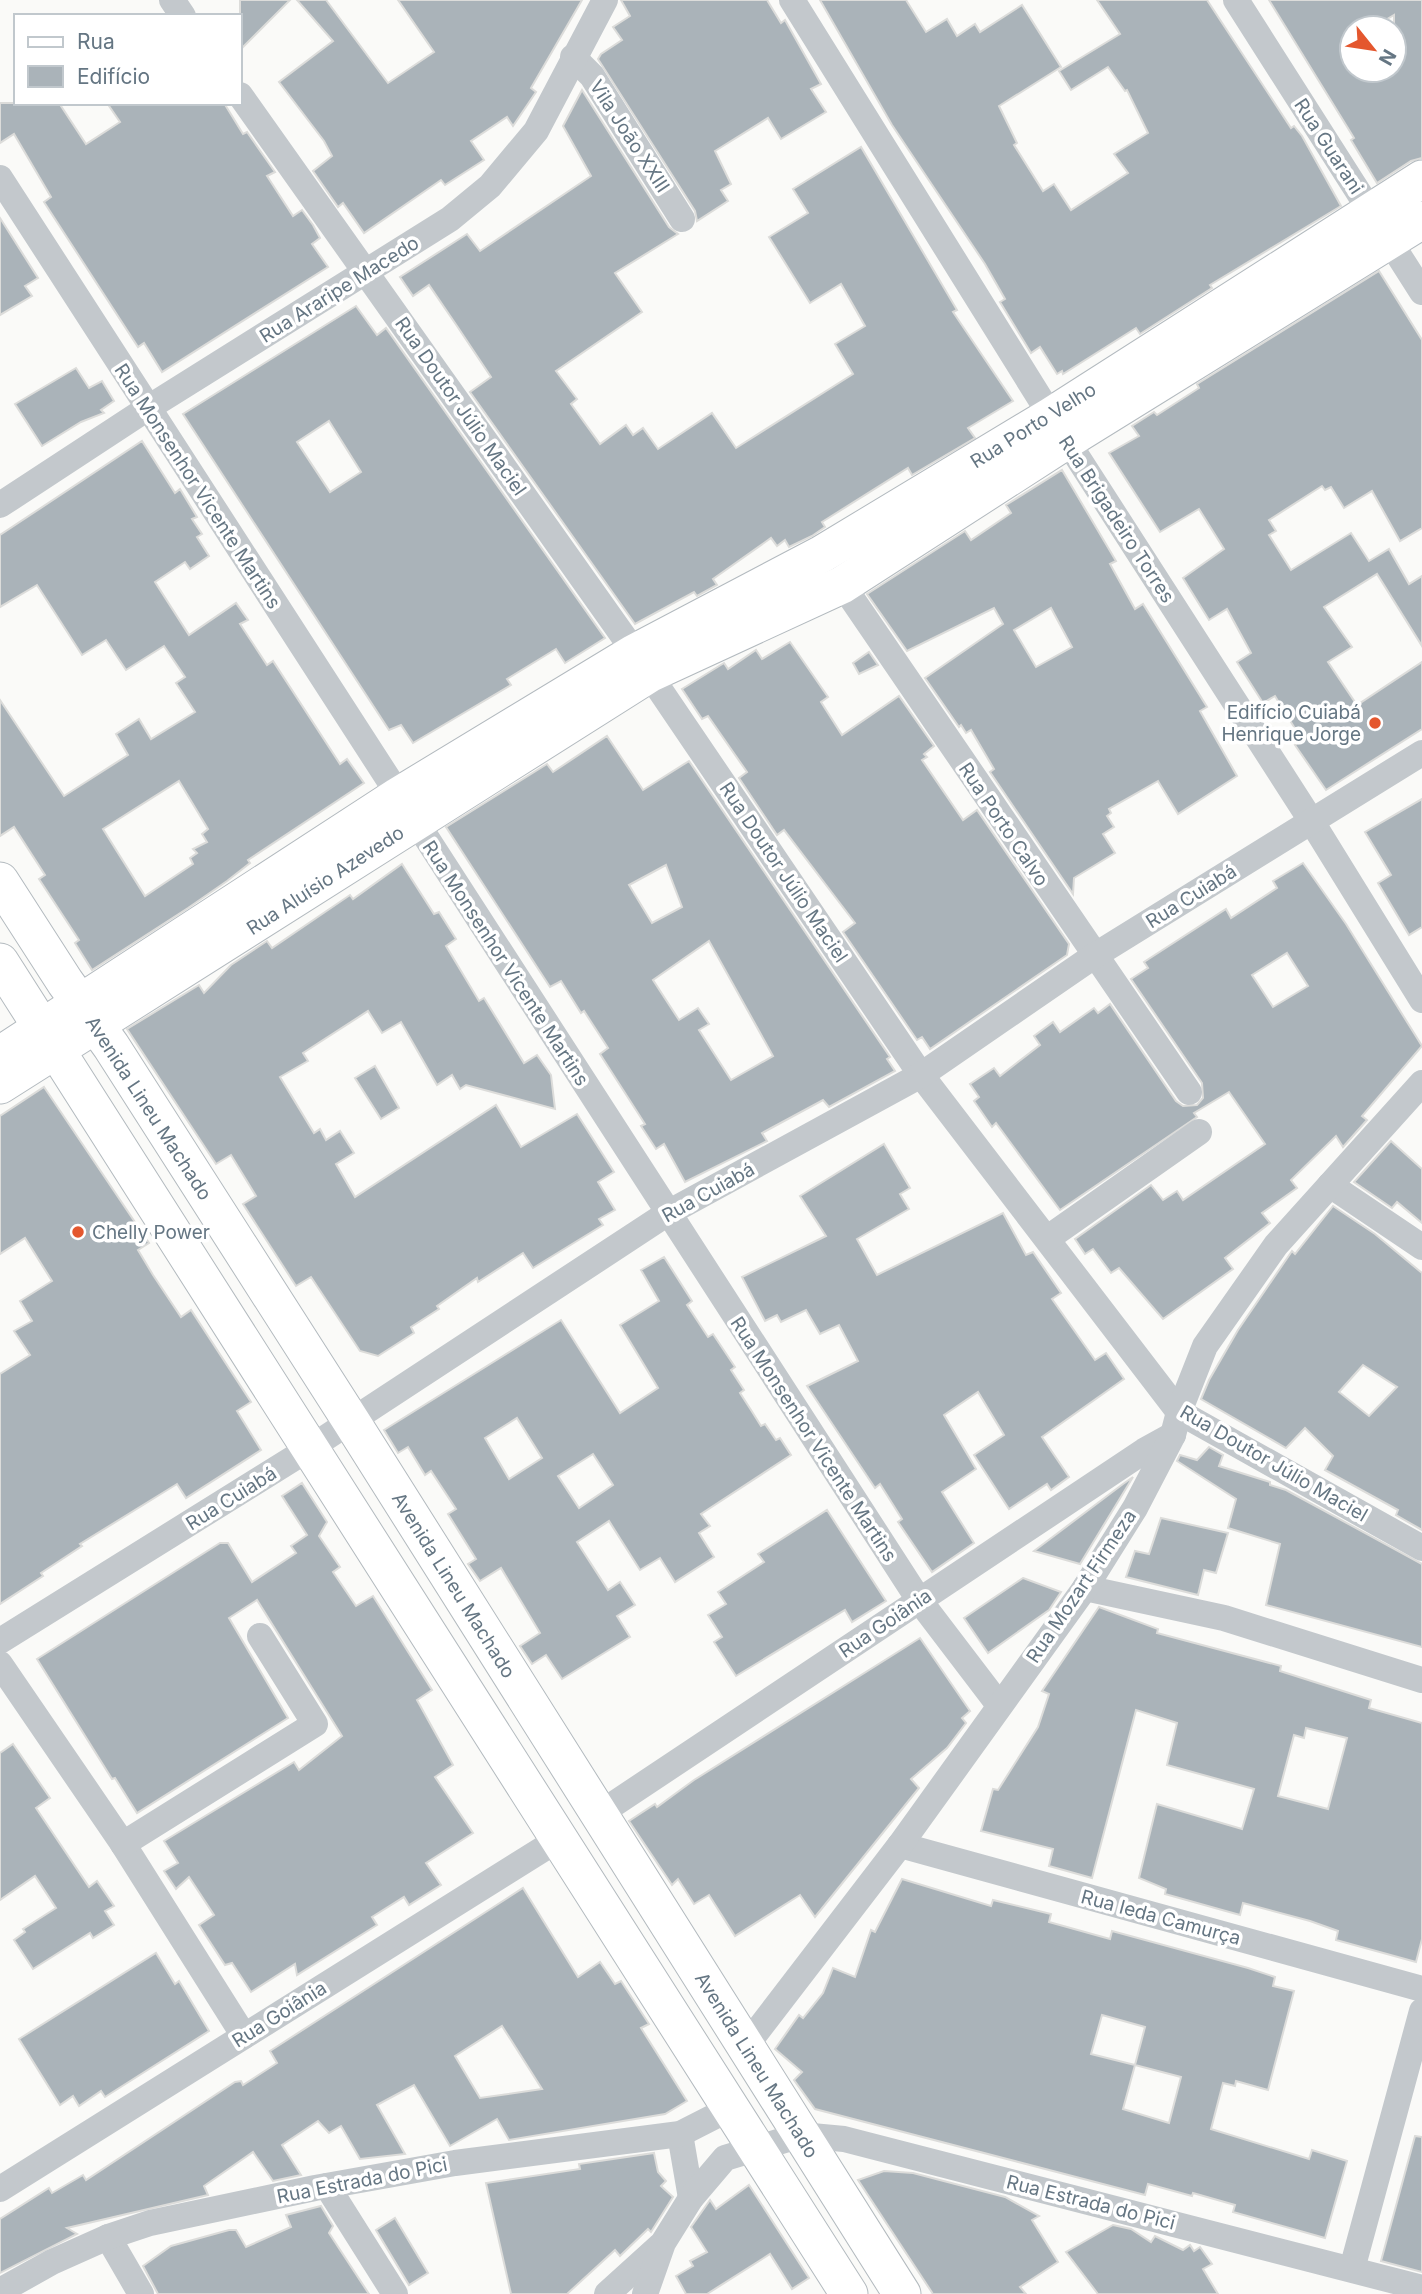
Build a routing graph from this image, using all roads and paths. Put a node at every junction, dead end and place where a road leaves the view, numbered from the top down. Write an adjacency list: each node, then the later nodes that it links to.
1 (605, 0): 4 (street, Rua Araripe Macedo)
2 (792, 0): 14 (street, Rua Brigadeiro Torres)
3 (1236, 0): 10 (street, Rua Guarani)
4 (573, 57): 8 (street, Vila João XXIII); 11 (street, Rua Araripe Macedo)
5 (242, 98): 11 (street, Rua Doutor Júlio Maciel)
6 (0, 178): 13 (street, Rua Monsenhor Vicente Martins)
7 (1422, 179): 10 (street, Rua Porto Velho)
8 (682, 219)
9 (1422, 220): 10 (street, Rua Porto Velho)
10 (1380, 226): 12 (street, Rua Guarani); 14 (street, Rua Porto Velho)
11 (367, 273): 13 (street, Rua Araripe Macedo); 18 (street, Rua Doutor Júlio Maciel)
12 (1422, 292)
13 (148, 408): 15 (street, Rua Araripe Macedo); 20 (street, Rua Monsenhor Vicente Martins)
14 (1059, 428): 16 (street, Rua Porto Velho); 17 (street, Rua Porto Velho); 21 (street, Rua Brigadeiro Torres)
15 (0, 505)
16 (822, 554): 17 (street, Rua Porto Calvo); 18 (street, Rua Porto Velho)
17 (842, 585): 18 (street, Rua Porto Velho); 23 (street, Rua Porto Calvo)
18 (641, 663): 20 (street, Rua Aluísio Azevedo); 29 (street, Rua Doutor Júlio Maciel)
19 (1422, 753): 21 (street, Rua Cuiabá)
20 (407, 809): 26 (street, Rua Aluísio Azevedo); 35 (street, Rua Monsenhor Vicente Martins)
21 (1312, 822): 23 (street, Rua Cuiabá); 25 (street, Rua Brigadeiro Torres)
22 (0, 881): 26 (street, Avenida Lineu Machado)
23 (1094, 956): 29 (street, Rua Cuiabá); 32 (street, Rua Porto Calvo)
24 (0, 962): 27 (street)
25 (1422, 1000)
26 (88, 1014): 27 (street, Rua Aluísio Azevedo); 38 (street, Avenida Lineu Machado)
27 (49, 1039): 28 (street, Rua Aluísio Azevedo); 31 (street, Rua Aluísio Azevedo); 40 (street)
28 (0, 1055)
29 (921, 1075): 35 (street, Rua Cuiabá); 36 (street, Rua Doutor Júlio Maciel)
30 (1422, 1083): 34 (street, Rua Mozart Firmeza)
31 (0, 1085)
32 (1189, 1092)
33 (1199, 1132): 36 (street)
34 (1330, 1185): 37 (street); 39 (street, Rua Mozart Firmeza)
35 (668, 1213): 38 (street, Rua Cuiabá); 43 (street, Rua Monsenhor Vicente Martins)
36 (1048, 1238): 39 (street, Rua Doutor Júlio Maciel)
37 (1422, 1247)
38 (351, 1421): 40 (street, Rua Cuiabá); 49 (street, Avenida Lineu Machado)
39 (1176, 1423): 41 (street, Rua Doutor Júlio Maciel); 42 (street, Rua Mozart Firmeza); 43 (street, Rua Goiânia)
40 (310, 1448): 45 (street, Rua Cuiabá); 50 (street)
41 (1422, 1548)
42 (1084, 1588): 47 (street); 48 (street, Rua Mozart Firmeza)
43 (919, 1600): 48 (street, Rua Monsenhor Vicente Martins); 49 (street, Rua Goiânia)
44 (260, 1636): 51 (street)
45 (0, 1641)
46 (0, 1664): 51 (street)
47 (1422, 1680)
48 (999, 1705): 52 (street, Rua Mozart Firmeza)
49 (598, 1814): 56 (street, Avenida Lineu Machado)
50 (559, 1839): 55 (street, Rua Goiânia); 57 (street)
51 (123, 1844): 55 (street)
52 (900, 1845): 53 (street, Rua Ieda Camurça); 56 (street, Rua Mozart Firmeza)
53 (1422, 1989)
54 (1422, 2011): 66 (street)
55 (244, 2036): 62 (street, Rua Goiânia)
56 (745, 2047): 59 (street, Avenida Lineu Machado)
57 (733, 2107): 58 (street, Rua Estrada do Pici); 60 (street)
58 (680, 2134): 61 (street, Rua Estrada do Pici); 63 (street)
59 (801, 2135): 60 (street, Rua Estrada do Pici); 66 (street, Rua Estrada do Pici); 74 (street, Avenida Lineu Machado)
60 (759, 2148): 63 (street); 73 (street)
61 (327, 2186): 64 (street, Rua Estrada do Pici); 70 (street)
62 (0, 2189)
63 (691, 2198): 65 (street)
64 (108, 2237): 68 (street, Rua Estrada do Pici); 69 (street)
65 (663, 2243): 71 (street); 72 (street)
66 (1352, 2269): 67 (street, Rua Estrada do Pici); 75 (street)
67 (1422, 2288)
68 (0, 2291)
69 (141, 2294)
70 (395, 2294)
71 (607, 2294)
72 (645, 2294)
73 (849, 2294)
74 (902, 2294)
75 (1365, 2294)

